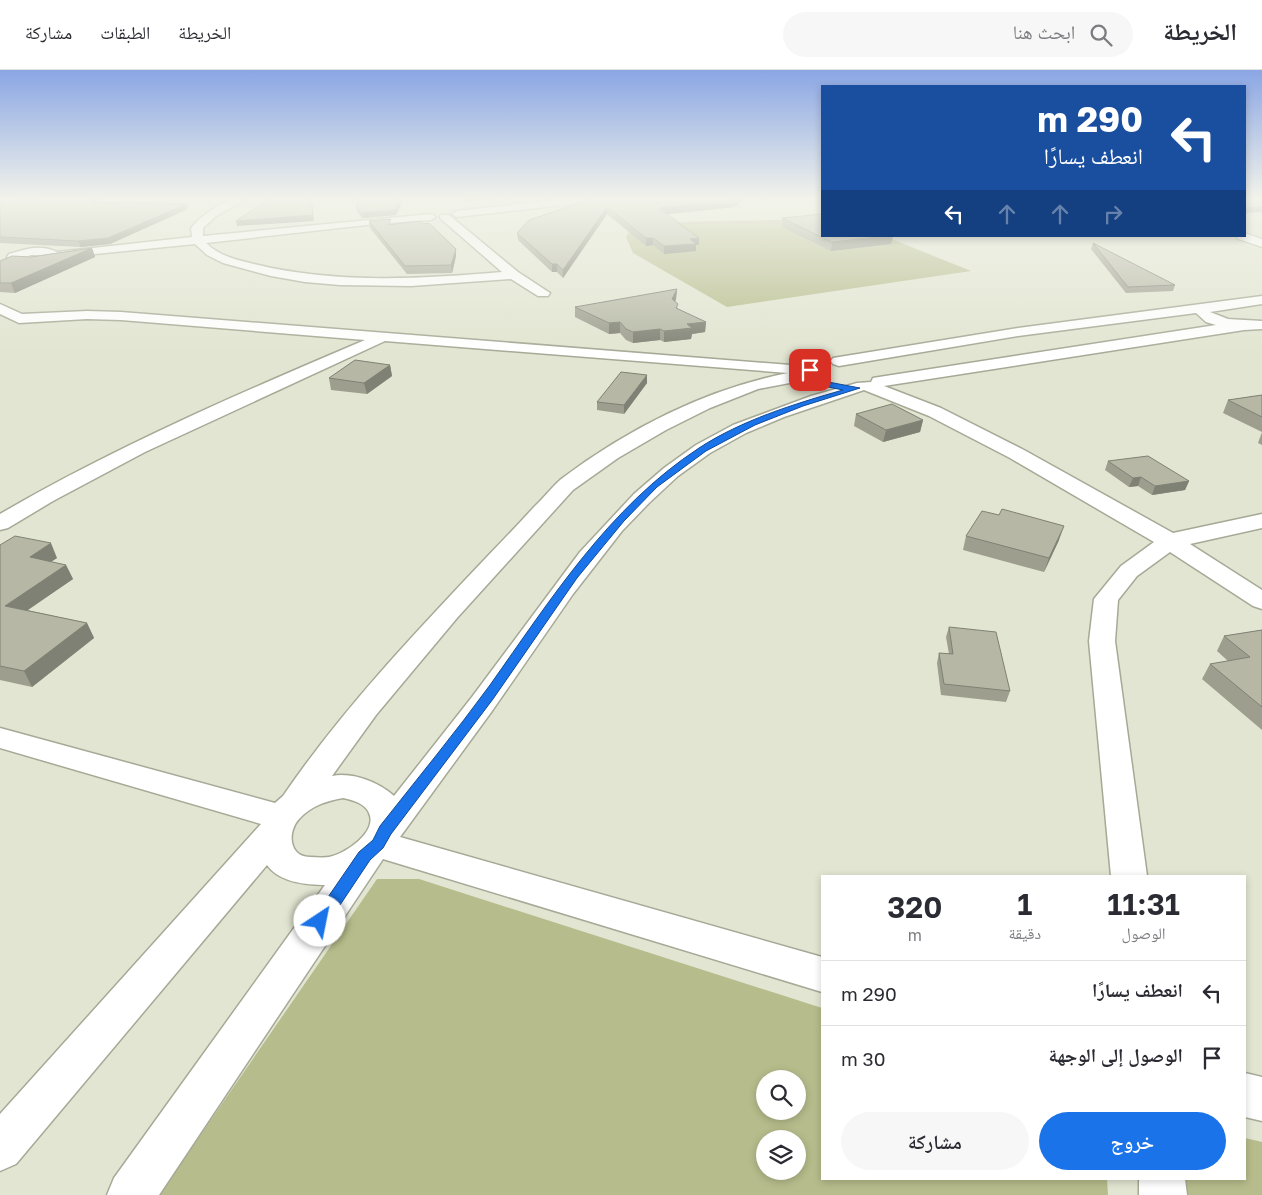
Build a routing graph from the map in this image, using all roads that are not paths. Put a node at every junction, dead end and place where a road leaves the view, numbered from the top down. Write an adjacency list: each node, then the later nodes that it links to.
1 (84, 250): 4 (street)
2 (210, 250): 5 (street)
3 (488, 250): 5 (street)
4 (0, 254)
5 (513, 275): 6 (street)
6 (543, 293)
7 (1262, 300): 8 (street)
8 (1221, 306): 10 (street); 12 (street)
9 (0, 308): 11 (street)
10 (1204, 308): 12 (street); 15 (street)
11 (19, 319): 13 (street); 14 (street)
12 (1257, 324): 17 (street)
13 (0, 327)
14 (381, 337): 16 (street); 19 (street)
15 (839, 361): 16 (street); 17 (street)
16 (810, 372): 17 (street); 23 (street)
17 (868, 385): 20 (street); 24 (street)
18 (1262, 521): 20 (street)
19 (0, 524)
20 (1170, 541): 21 (street); 25 (street)
21 (1262, 601)
22 (0, 738): 23 (street)
23 (283, 818): 24 (street); 24 (street); 29 (street)
24 (376, 843): 26 (street); 31 (street)
25 (1129, 875)
26 (821, 975)
27 (1246, 1095): 28 (street)
28 (1262, 1099)
29 (0, 1148)
30 (1162, 1180): 32 (street)
31 (131, 1195)
32 (1163, 1195)

